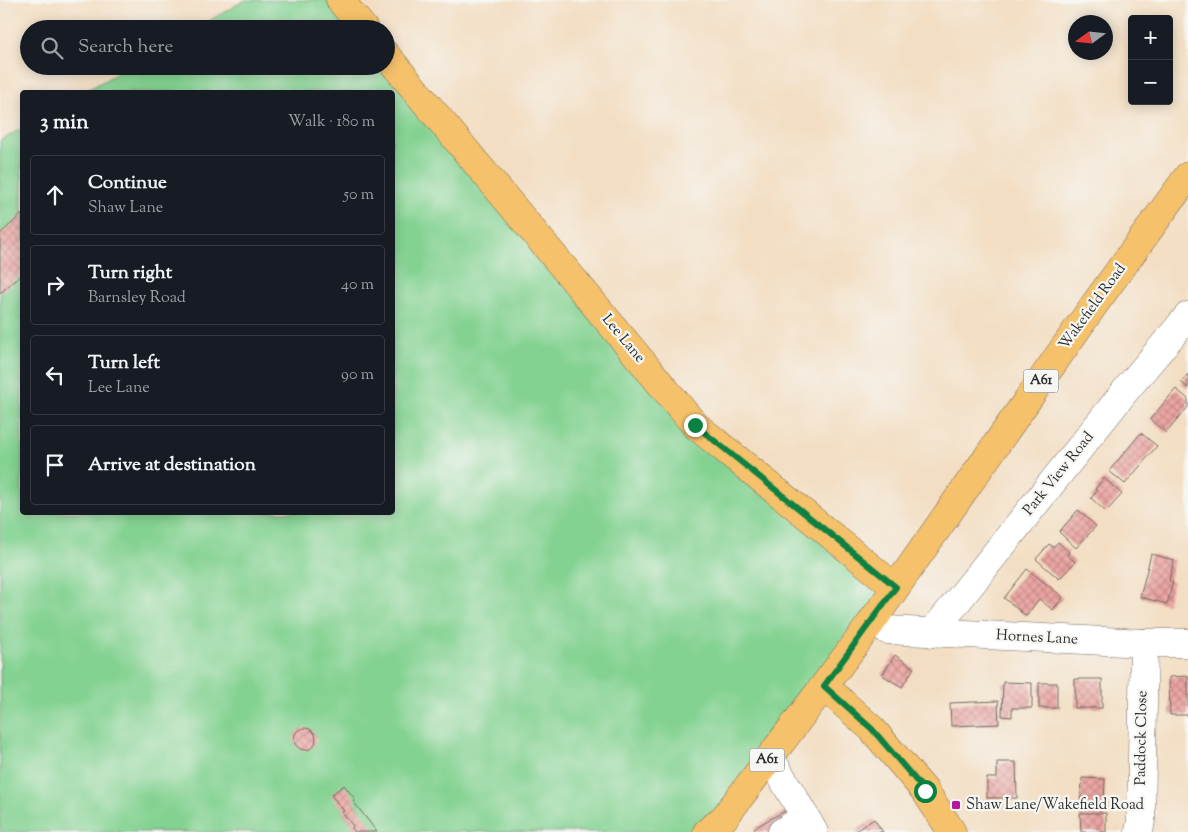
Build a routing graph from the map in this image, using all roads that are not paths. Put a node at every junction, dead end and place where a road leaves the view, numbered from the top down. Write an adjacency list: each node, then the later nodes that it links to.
1 (340, 0): 2 (main road)
2 (357, 20)
3 (395, 66): 6 (main road, Lee Lane)
4 (1188, 176): 6 (main road, Wakefield Road / A61)
5 (1188, 316): 8 (street, Park View Road)
6 (896, 587): 11 (main road, A61)
7 (887, 630): 8 (street, Hornes Lane)
8 (932, 633): 10 (street, Hornes Lane)
9 (1188, 643): 10 (street, Hornes Lane)
10 (1144, 644): 17 (street, Paddock Close)
11 (824, 686): 12 (main road, A61); 16 (main road)
12 (770, 757): 13 (street); 14 (main road, A61)
13 (809, 824): 15 (street)
14 (722, 827)
15 (782, 832)
16 (952, 832)
17 (1139, 832)

